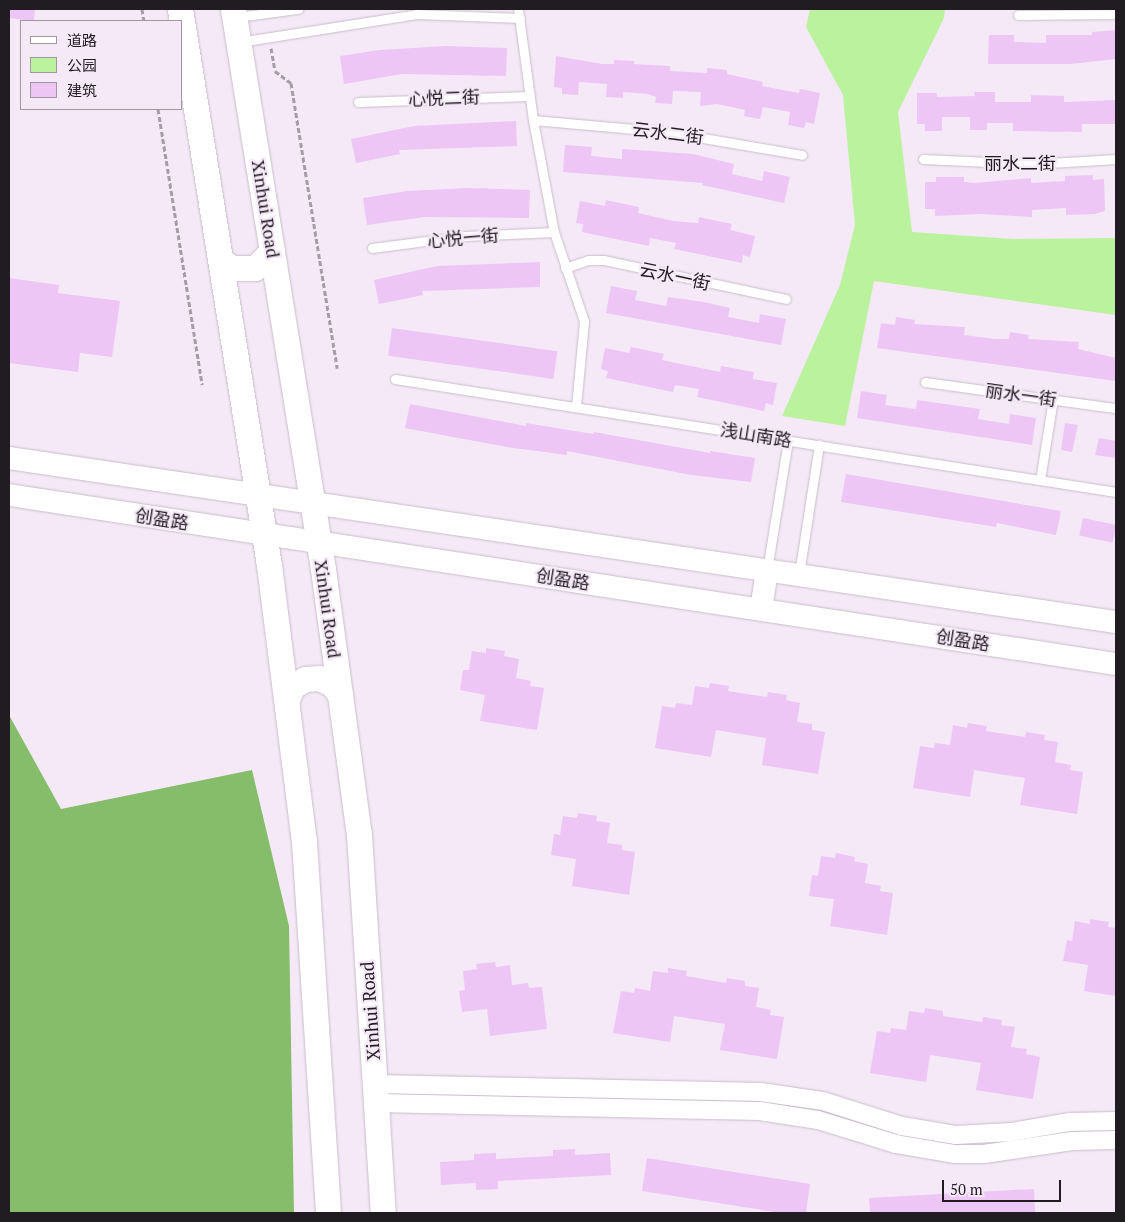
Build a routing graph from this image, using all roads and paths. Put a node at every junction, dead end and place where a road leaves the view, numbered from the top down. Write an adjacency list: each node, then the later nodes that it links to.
1 (298, 9): 2 (lane)
2 (234, 13): 8 (main road, Xinhui Road)
3 (519, 13): 7 (lane); 9 (lane)
4 (1116, 14): 5 (lane)
5 (1018, 15)
6 (182, 21): 19 (main road)
7 (270, 38): 8 (lane); 22 (path)
8 (239, 42): 18 (main road, Xinhui Road)
9 (530, 96): 10 (lane, 心悦二街); 12 (lane)
10 (358, 102)
11 (158, 110): 25 (path)
12 (533, 120): 13 (lane, 云水二街); 16 (lane)
13 (802, 155)
14 (923, 159): 15 (lane, 丽水二街)
15 (1116, 159)
16 (554, 232): 17 (lane, 心悦一街); 20 (lane)
17 (372, 248)
18 (272, 251): 19 (main road); 36 (main road, Xinhui Road)
19 (221, 260): 35 (main road)
20 (565, 268): 21 (lane, 云水一街); 27 (lane)
21 (786, 299)
22 (337, 368)
23 (395, 379): 27 (lane, 浅山南路)
24 (925, 382): 26 (lane, 丽水一街)
25 (202, 385)
26 (1053, 399): 28 (lane, 丽水一街); 32 (lane)
27 (576, 407): 29 (lane, 浅山南路)
28 (1116, 408)
29 (788, 440): 30 (lane, 浅山南路); 39 (lane)
30 (819, 445): 32 (lane, 浅山南路); 40 (lane)
31 (9, 458): 35 (street)
32 (1040, 480): 33 (lane, 浅山南路)
33 (1116, 492)
34 (9, 495): 37 (street, 创盈路)
35 (258, 495): 36 (street); 37 (main road)
36 (313, 503): 38 (main road, Xinhui Road); 39 (street)
37 (265, 534): 38 (street, 创盈路); 45 (main road)
38 (319, 542): 41 (street, 创盈路); 44 (main road, Xinhui Road)
39 (766, 570): 40 (street); 41 (street)
40 (798, 575): 42 (street)
41 (761, 609): 43 (street, 创盈路)
42 (1116, 622)
43 (1116, 664)
44 (340, 695): 45 (main road); 46 (main road, Xinhui Road)
45 (286, 699): 49 (main road)
46 (375, 1093): 47 (street); 48 (street); 50 (main road, Xinhui Road)
47 (1116, 1121)
48 (1116, 1140)
49 (328, 1213)
50 (383, 1213)

